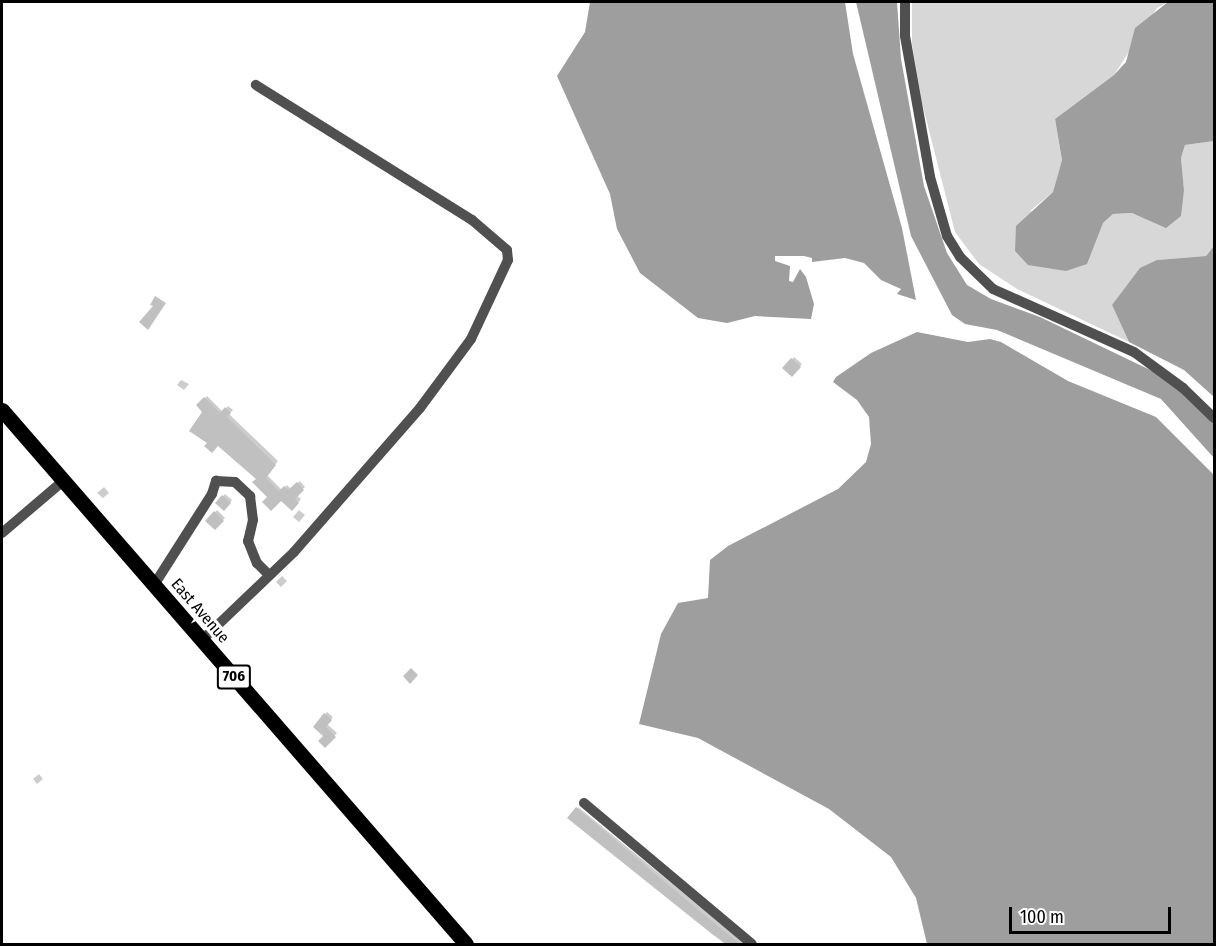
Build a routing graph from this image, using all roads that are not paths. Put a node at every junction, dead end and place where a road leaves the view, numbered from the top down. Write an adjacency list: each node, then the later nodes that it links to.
1 (905, 2): 4 (street)
2 (256, 86): 7 (street)
3 (2, 410): 5 (main road, East Avenue / 706)
4 (1215, 418)
5 (63, 481): 6 (street); 8 (main road, East Avenue / 706)
6 (2, 533)
7 (269, 574): 8 (street); 9 (street)
8 (154, 585): 9 (main road, East Avenue / 706)
9 (202, 640): 11 (main road, East Avenue / 706)
10 (584, 803): 12 (street)
11 (466, 945)
12 (752, 945)

